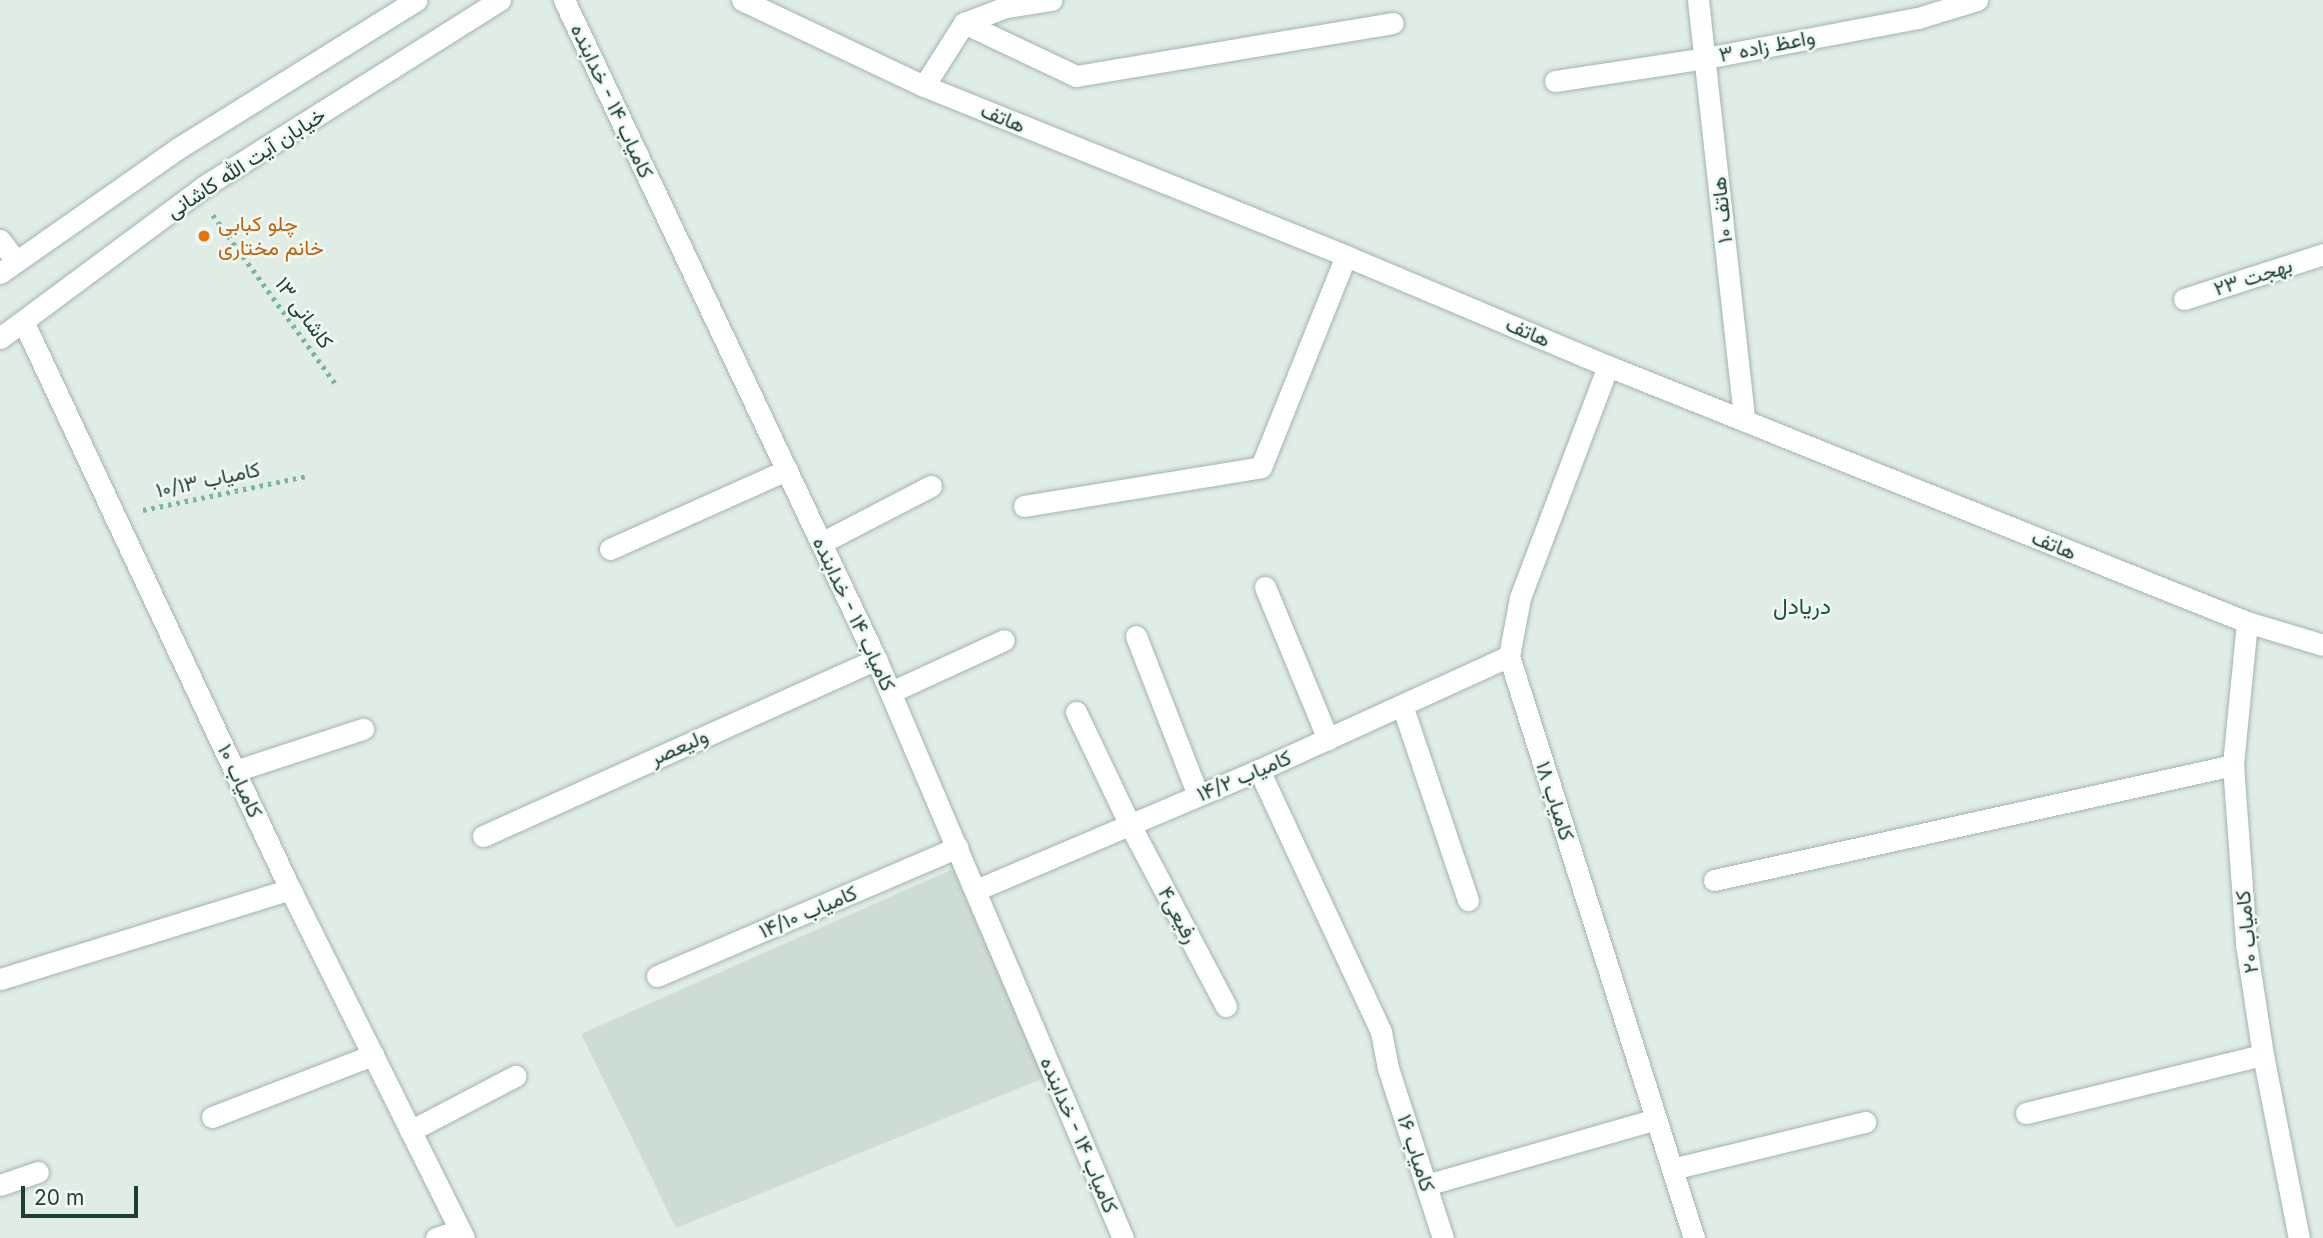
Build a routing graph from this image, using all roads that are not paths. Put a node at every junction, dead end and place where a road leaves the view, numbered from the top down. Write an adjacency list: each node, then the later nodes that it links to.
1 (416, 0): 16 (street)
2 (500, 0): 18 (street, خیابان آیت الله کاشانی)
3 (564, 0): 22 (street, کامیاب ۱۴ - خدابنده)
4 (742, 0): 12 (street, هاتف)
5 (1051, 0): 8 (street)
6 (1698, 0): 10 (street, هاتف ۱۰)
7 (1977, 0): 10 (street, واعظ زاده ۳)
8 (964, 23): 9 (street); 12 (street)
9 (1393, 23)
10 (1706, 58): 11 (street, واعظ زاده ۳); 21 (street, هاتف ۱۰)
11 (1555, 81)
12 (923, 86): 15 (street, هاتف)
13 (0, 240): 16 (street)
14 (2323, 254): 17 (street, بهجت ۲۳)
15 (1346, 256): 20 (street, هاتف); 24 (street)
16 (8, 267)
17 (2184, 299)
18 (23, 321): 19 (street, خیابان آیت الله کاشانی); 41 (street, کامیاب ۱۰)
19 (0, 338)
20 (1608, 366): 21 (street, هاتف); 32 (street, کامیاب ۱۸)
21 (1744, 420): 28 (street, هاتف)
22 (787, 470): 25 (street, کامیاب ۱۴ - خدابنده); 26 (street)
23 (930, 486): 25 (street)
24 (1024, 506)
25 (821, 543): 33 (street, کامیاب ۱۴ - خدابنده)
26 (610, 549)
27 (1265, 587): 38 (street)
28 (2247, 622): 31 (street, هاتف); 39 (street, کامیاب ۲۰)
29 (1136, 636): 42 (street)
30 (1004, 640): 34 (street)
31 (2323, 645)
32 (1509, 656): 35 (street, کامیاب ۱۴/۲); 58 (street, کامیاب ۱۸)
33 (876, 659): 34 (street, کامیاب ۱۴ - خدابنده); 44 (street, ولیعصر)
34 (891, 692): 45 (street, کامیاب ۱۴ - خدابنده)
35 (1402, 705): 38 (street, کامیاب ۱۴/۲); 49 (street)
36 (1076, 712): 43 (street, رفیعی۴)
37 (363, 729): 41 (street)
38 (1328, 739): 40 (street, کامیاب ۱۴/۲)
39 (2233, 765): 46 (street); 54 (street, کامیاب ۲۰)
40 (1259, 770): 42 (street, کامیاب ۱۴/۲); 64 (street, کامیاب ۱۶)
41 (235, 771): 47 (street, کامیاب ۱۰)
42 (1198, 795): 43 (street, کامیاب ۱۴/۲)
43 (1130, 825): 48 (street, کامیاب ۱۴/۲); 52 (street, رفیعی۴)
44 (483, 836)
45 (958, 847): 48 (street, کامیاب ۱۴ - خدابنده); 50 (street, کامیاب ۱۴/۱۰)
46 (1714, 880)
47 (290, 889): 51 (street); 53 (street, کامیاب ۱۰)
48 (976, 890): 67 (street, کامیاب ۱۴ - خدابنده)
49 (1468, 900)
50 (657, 976)
51 (0, 979)
52 (1226, 1006)
53 (373, 1055): 57 (street); 60 (street, کامیاب ۱۰)
54 (2263, 1055): 56 (street); 70 (street, کامیاب ۲۰)
55 (515, 1076): 60 (street)
56 (2026, 1113)
57 (212, 1117)
58 (1656, 1119): 61 (street, کامیاب ۱۸); 64 (street)
59 (1865, 1122): 61 (street)
60 (410, 1131): 65 (street, کامیاب ۱۰)
61 (1672, 1169): 69 (street, کامیاب ۱۸)
62 (38, 1171): 63 (street)
63 (0, 1185)
64 (1426, 1185): 68 (street, کامیاب ۱۶)
65 (462, 1234): 66 (street)
66 (436, 1238)
67 (1123, 1238)
68 (1443, 1238)
69 (1694, 1238)
70 (2299, 1238)

